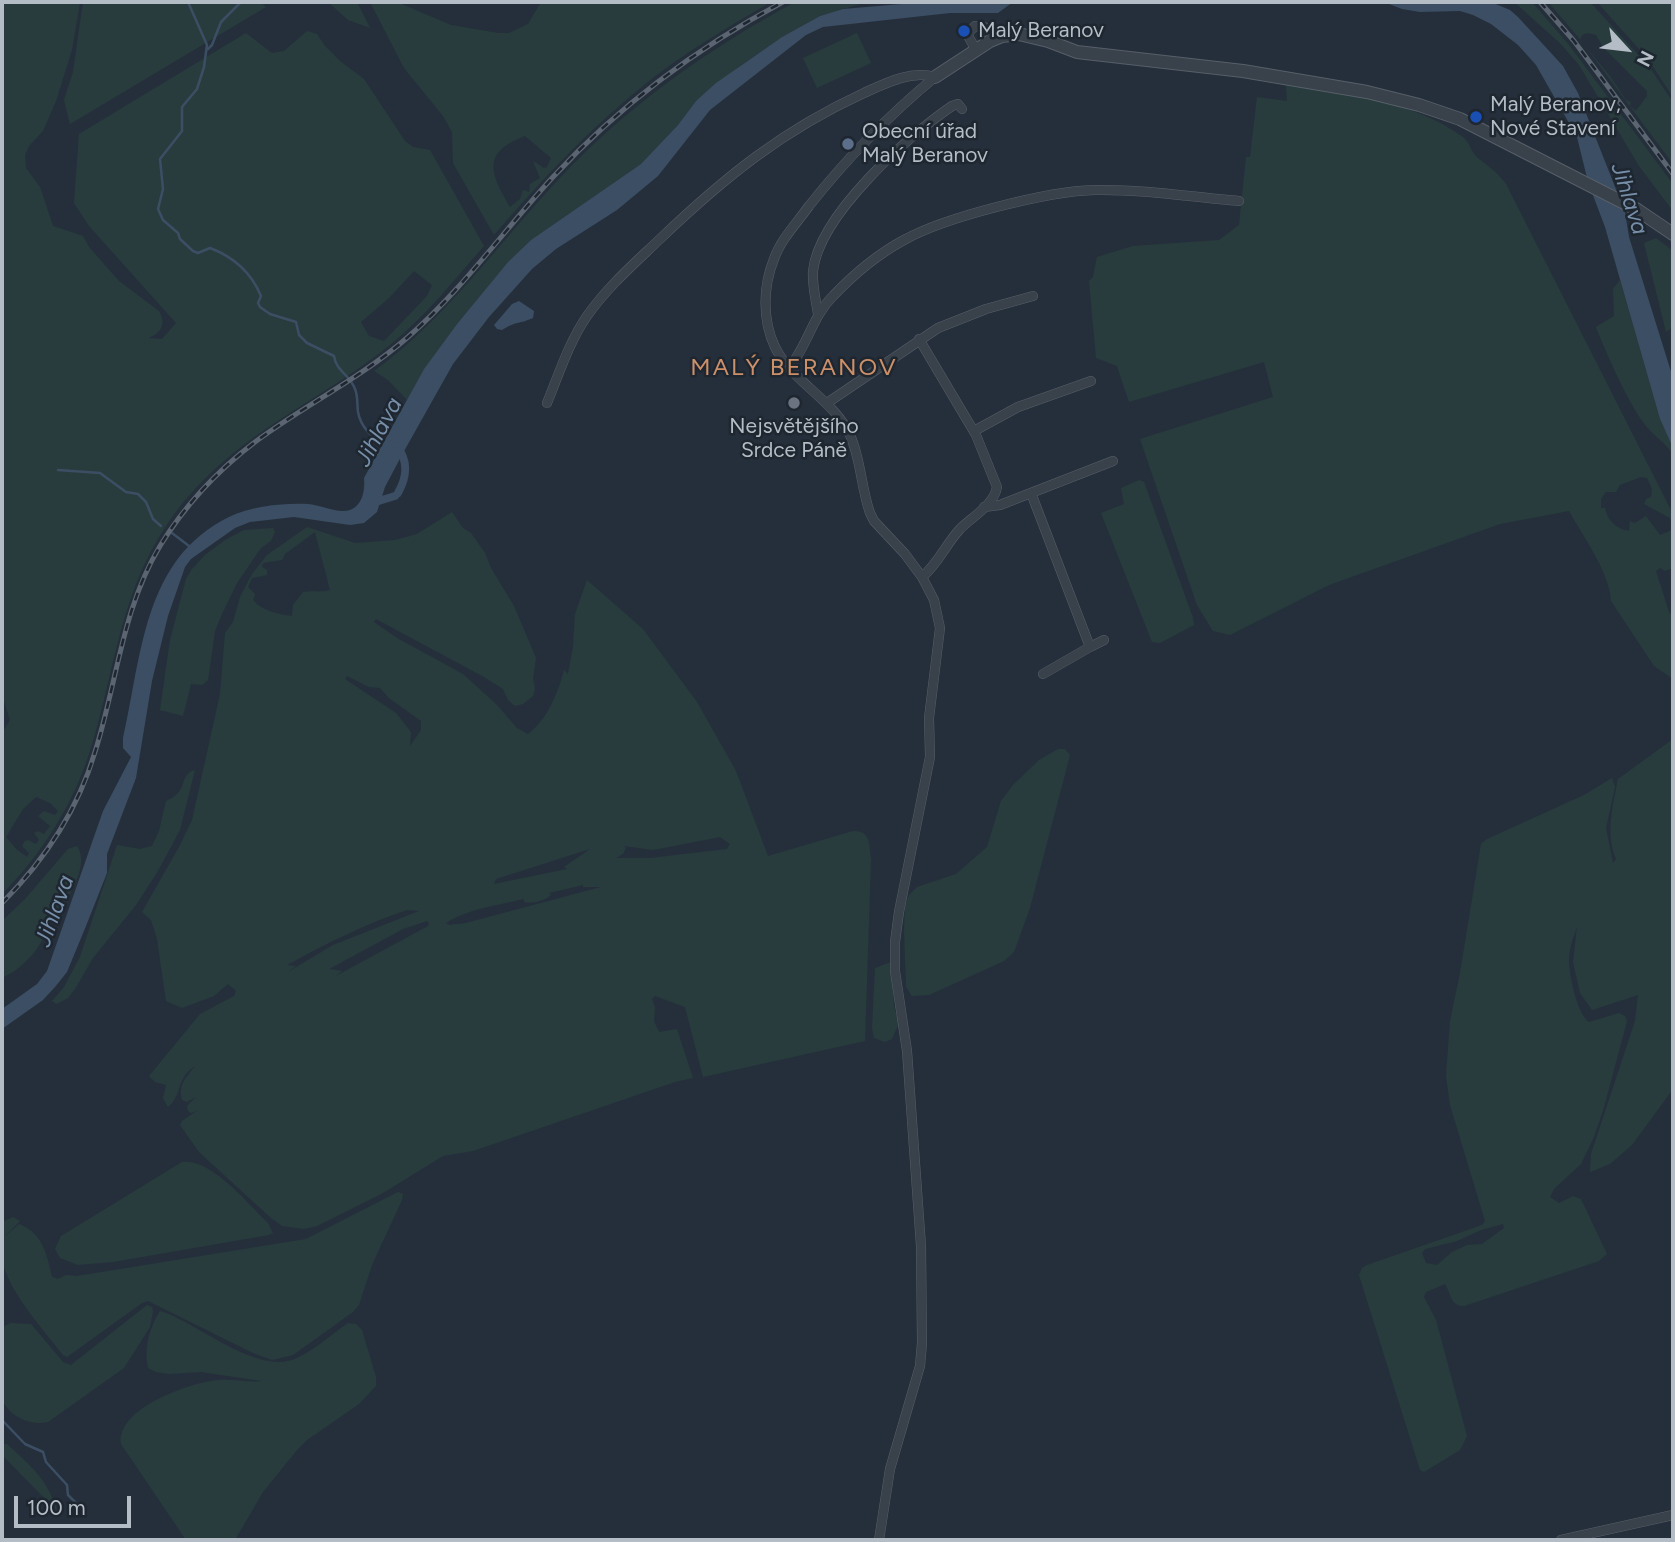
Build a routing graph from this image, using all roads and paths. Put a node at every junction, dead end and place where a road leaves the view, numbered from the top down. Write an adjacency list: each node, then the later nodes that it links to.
1 (1002, 36): 2 (street); 2 (street); 6 (street)
2 (975, 50): 3 (street)
3 (935, 77): 10 (street); 12 (street)
4 (962, 108): 8 (street)
5 (1239, 201): 8 (street)
6 (1673, 234)
7 (1033, 296): 9 (street)
8 (818, 314): 10 (street)
9 (919, 339): 13 (street); 14 (street)
10 (789, 368): 13 (street)
11 (1091, 381): 14 (street)
12 (547, 403)
13 (827, 403): 18 (street)
14 (974, 431): 17 (street)
15 (1113, 461): 16 (street)
16 (1031, 493): 17 (street); 20 (street)
17 (984, 507): 18 (street)
18 (922, 577): 23 (street)
19 (1104, 640): 20 (street)
20 (1090, 647): 21 (street)
21 (1043, 674)
22 (1673, 1514): 24 (street)
23 (879, 1540)
24 (1561, 1540)

